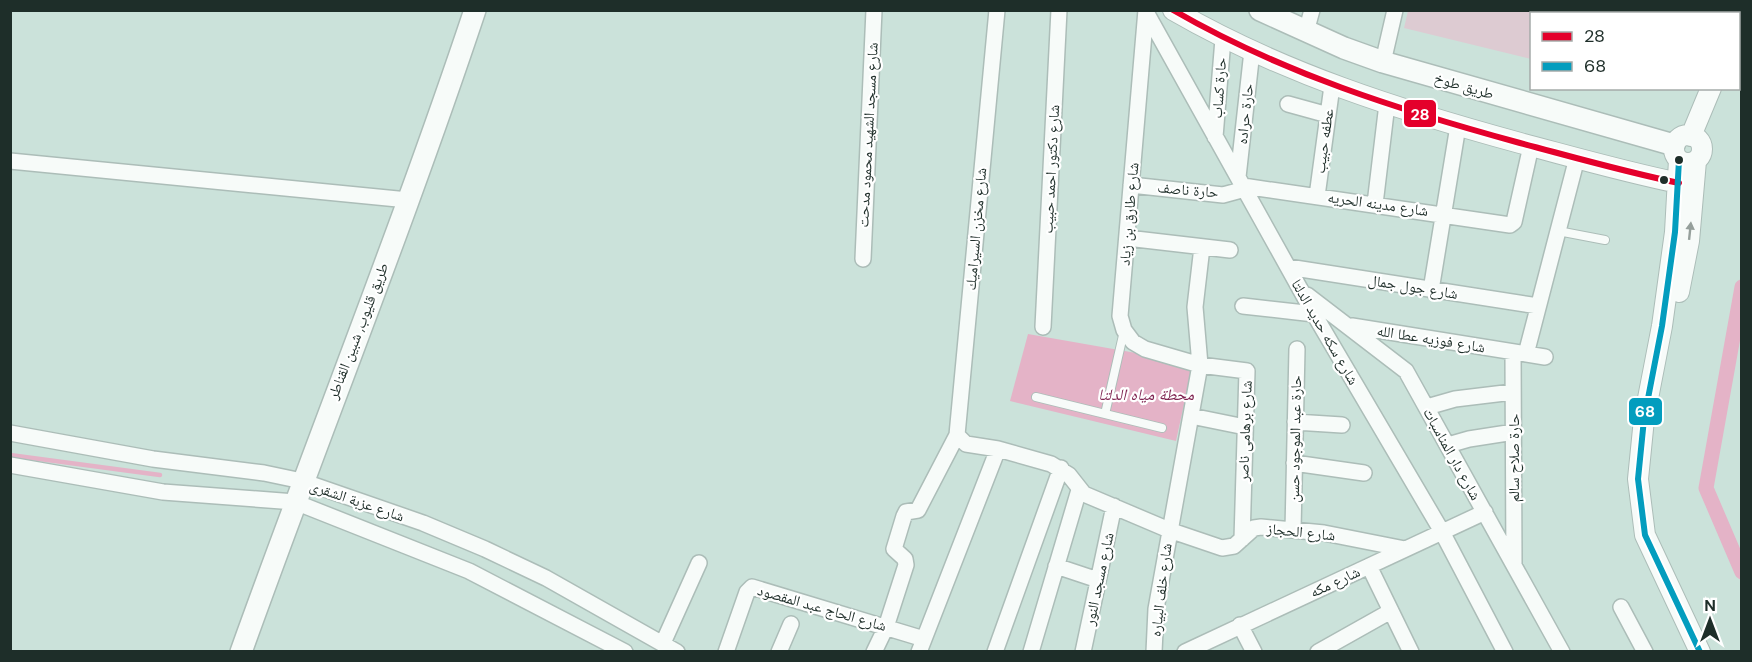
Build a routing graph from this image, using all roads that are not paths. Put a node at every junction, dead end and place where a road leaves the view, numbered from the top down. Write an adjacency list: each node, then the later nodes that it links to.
1 (475, 10): 29 (main road, طريق قليوب, شبين القناطر)
2 (874, 10): 37 (street, شارع مسجد الشهيد محمود مدحت)
3 (997, 10): 62 (street, شارع مخزن السيراميك)
4 (1059, 10): 45 (street, شارع دكتور احمد حبيب)
5 (1173, 10): 11 (street)
6 (1260, 10): 10 (main road, طريق طوخ)
7 (1312, 10): 10 (street)
8 (1395, 10): 13 (street)
9 (1146, 11): 20 (street, شارع سكه حديد الدلتا); 27 (street, شارع طارق بن زياد)
10 (1306, 32): 13 (main road, طريق طوخ)
11 (1223, 39): 12 (street); 20 (street, حارة كساب)
12 (1252, 51): 14 (street); 26 (street, حارة حراده)
13 (1383, 62): 22 (main road, طريق طوخ)
14 (1332, 86): 17 (street); 18 (street, عطفه حبيب)
15 (1710, 90): 22 (street)
16 (1288, 104): 18 (street)
17 (1387, 104): 19 (street); 30 (street)
18 (1328, 115): 28 (street, عطفه حبيب)
19 (1458, 126): 21 (street); 31 (street)
20 (1215, 136): 26 (street, شارع سكه حديد الدلتا)
21 (1531, 146): 23 (street); 31 (street, شارع مدينه الحريه)
22 (1685, 150): 25 (street); 91 (street, one-way to 22)
23 (1577, 158): 25 (street); 32 (street, حارة صلاح سالم)
24 (10, 161): 29 (street)
25 (1678, 183): 91 (street)
26 (1242, 184): 27 (street, حارة ناصف); 28 (street, شارع مدينه الحريه); 38 (street, شارع سكه حديد الدلتا)
27 (1131, 185): 33 (street, شارع طارق بن زياد)
28 (1317, 196): 30 (street, شارع مدينه الحريه)
29 (408, 200): 69 (main road, طريق قليوب, شبين القناطر)
30 (1375, 204): 31 (street, شارع مدينه الحريه)
31 (1444, 214): 39 (street)
32 (1558, 231): 34 (lane); 42 (street, حارة صلاح سالم)
33 (1127, 238): 35 (street); 46 (street, شارع طارق بن زياد)
34 (1605, 240)
35 (1202, 247): 36 (street); 50 (street, شارع خلف البياره)
36 (1230, 250)
37 (862, 259)
38 (1288, 267): 39 (street, شارع جول جمال); 40 (street, شارع سكه حديد الدلتا)
39 (1431, 290): 42 (street, شارع جول جمال)
40 (1302, 291): 43 (street, شارع سكه حديد الدلتا); 44 (street, شارع دار المناسبات)
41 (1243, 306): 43 (street)
42 (1538, 306): 48 (street, حارة صلاح سالم)
43 (1314, 314): 76 (street, شارع سكه حديد الدلتا)
44 (1348, 326): 48 (street, شارع فوزيه عطا الله); 53 (street, شارع دار المناسبات)
45 (1043, 327)
46 (1124, 330): 50 (street); 54 (lane)
47 (1297, 349): 56 (street, حارة عبد الموجود حسن)
48 (1520, 353): 49 (street, شارع فوزيه عطا الله); 51 (street, حارة صلاح سالم)
49 (1545, 357)
50 (1200, 365): 55 (street, شارع خلف البياره); 58 (street, شارع برهامى ناصر)
51 (1513, 392): 53 (street); 60 (street, حارة صلاح سالم)
52 (1036, 397): 54 (lane)
53 (1426, 407): 63 (street, شارع دار المناسبات)
54 (1105, 414): 59 (lane)
55 (1191, 416): 58 (street); 74 (street, شارع خلف البياره)
56 (1296, 422): 57 (street); 65 (street, حارة عبد الموجود حسن)
57 (1342, 425)
58 (1245, 427): 77 (street, شارع برهامى ناصر)
59 (1162, 428)
60 (1514, 432): 63 (street); 80 (street, حارة صلاح سالم)
61 (10, 433): 69 (street, شارع عزبة الشقرى)
62 (961, 439): 64 (street); 88 (street)
63 (1448, 446): 73 (street, شارع دار المناسبات)
64 (998, 448): 67 (street); 90 (street)
65 (1294, 463): 68 (street); 75 (street, حارة عبد الموجود حسن)
66 (10, 465): 71 (street, شارع عزبة الشقرى)
67 (1061, 468): 70 (street); 98 (street)
68 (1364, 473)
69 (302, 482): 71 (main road, طريق قليوب, شبين القناطر); 89 (street, شارع عزبة الشقرى)
70 (1079, 489): 72 (street); 81 (street)
71 (295, 502): 92 (main road, طريق قليوب, شبين القناطر); 93 (street, شارع عزبة الشقرى)
72 (1114, 506): 74 (street); 83 (street, شارع مسجد النور)
73 (1485, 512): 76 (street, شارع مكه); 80 (street, شارع دار المناسبات)
74 (1169, 530): 77 (street, شارع الحجاز); 101 (street, شارع خلف البياره)
75 (1293, 530): 77 (street, شارع الحجاز); 78 (street, شارع الحجاز)
76 (1442, 530): 78 (street, شارع مكه); 106 (street, شارع سكه حديد الدلتا)
77 (1242, 539)
78 (1406, 549): 82 (street, شارع مكه)
79 (699, 562): 89 (street)
80 (1514, 565): 107 (street, شارع دار المناسبات)
81 (1056, 566): 83 (street); 99 (street)
82 (1369, 566): 85 (street); 87 (street, شارع مكه)
83 (1098, 579): 100 (street, شارع مسجد النور)
84 (1621, 607): 108 (street)
85 (1391, 611): 104 (street); 105 (street)
86 (791, 624): 96 (street)
87 (1240, 626): 102 (street, شارع مكه); 103 (street)
88 (886, 627): 90 (street, شارع الحاج عبد المقصود); 95 (street, شارع الحاج عبد المقصود); 97 (street)
89 (663, 643): 94 (street, شارع عزبة الشقرى)
90 (922, 645)
91 (1700, 650)
92 (241, 651)
93 (625, 651)
94 (677, 651)
95 (726, 651)
96 (779, 651)
97 (874, 651)
98 (995, 651)
99 (1033, 651)
100 (1083, 651)
101 (1154, 651)
102 (1185, 651)
103 (1254, 651)
104 (1318, 651)
105 (1411, 651)
106 (1505, 651)
107 (1562, 651)
108 (1645, 651)

